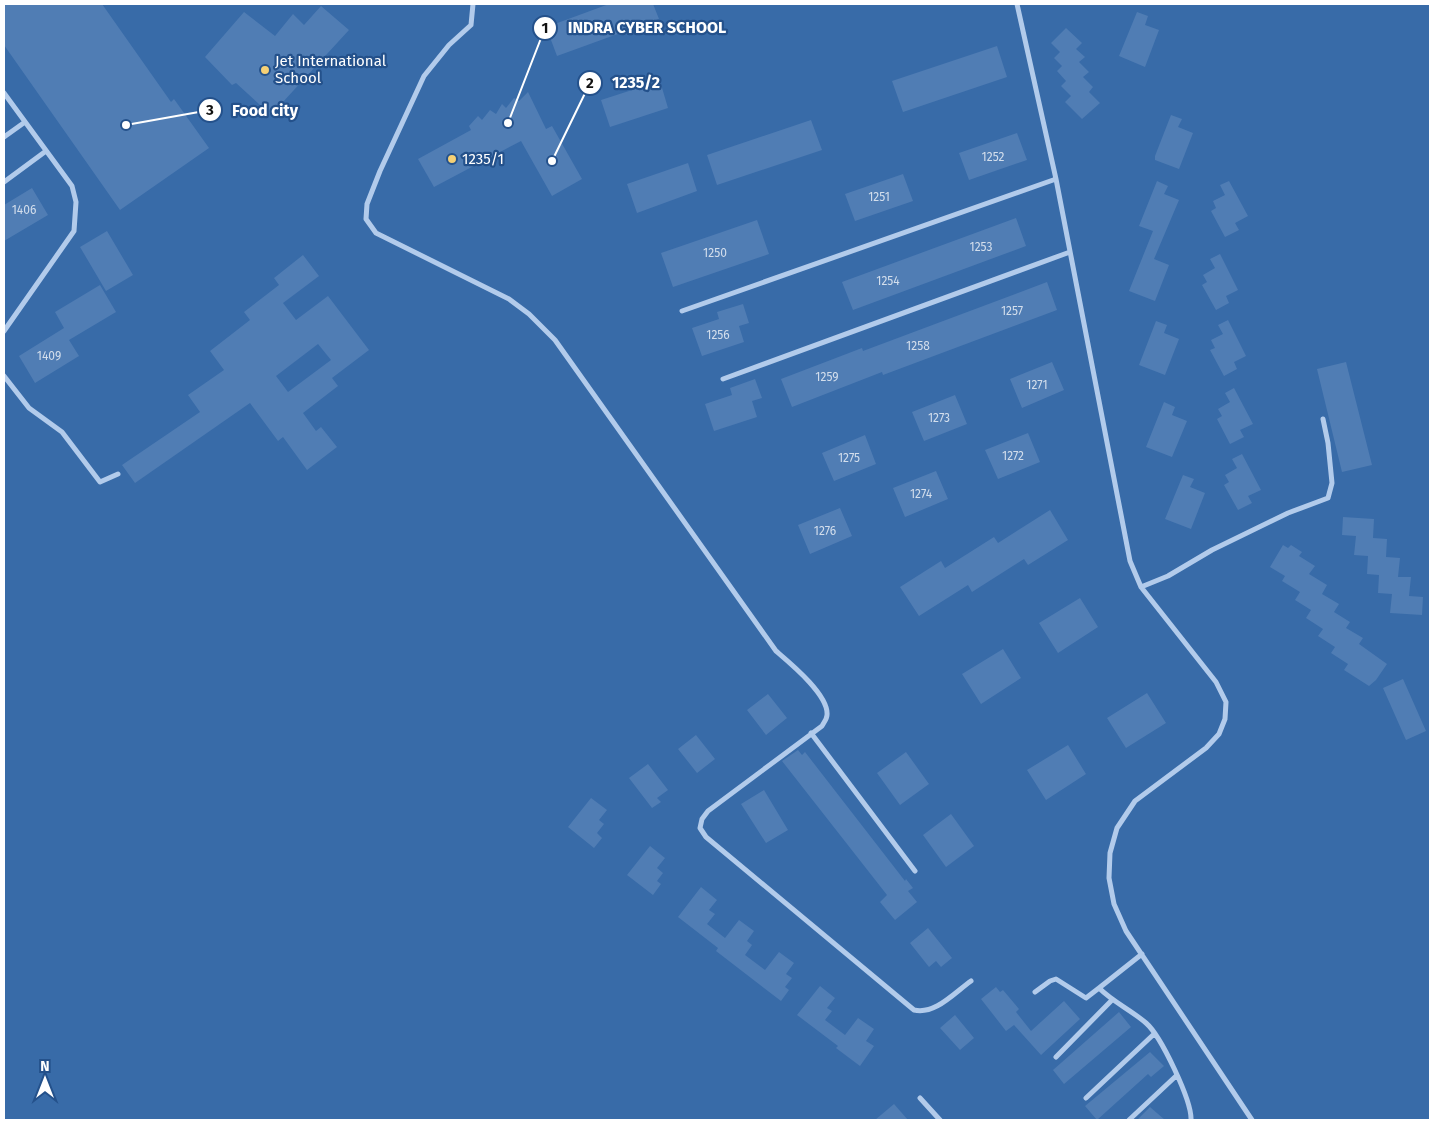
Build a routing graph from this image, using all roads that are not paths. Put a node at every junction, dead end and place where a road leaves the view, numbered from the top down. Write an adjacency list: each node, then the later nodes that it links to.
1 (473, 4): 17 (street)
2 (1017, 4): 7 (street)
3 (4, 93): 4 (street)
4 (25, 122): 5 (street); 6 (street)
5 (4, 137)
6 (46, 151): 8 (street); 11 (street)
7 (1056, 180): 9 (street); 10 (street)
8 (4, 182)
9 (1070, 252): 13 (street); 16 (street)
10 (682, 311)
11 (4, 332)
12 (4, 376): 15 (street)
13 (723, 379)
14 (1324, 419): 16 (street)
15 (118, 474)
16 (1140, 587): 19 (street)
17 (811, 733): 18 (street); 20 (street)
18 (915, 870)
19 (1142, 954): 21 (street); 32 (street)
20 (971, 981)
21 (1099, 988): 22 (street); 23 (street)
22 (1035, 992)
23 (1112, 1000): 24 (street); 25 (street)
24 (1154, 1034): 26 (street); 28 (street)
25 (1056, 1057)
26 (1176, 1076): 30 (street); 31 (street)
27 (920, 1098): 29 (street)
28 (1086, 1098)
29 (940, 1120)
30 (1129, 1120)
31 (1191, 1120)
32 (1252, 1120)

